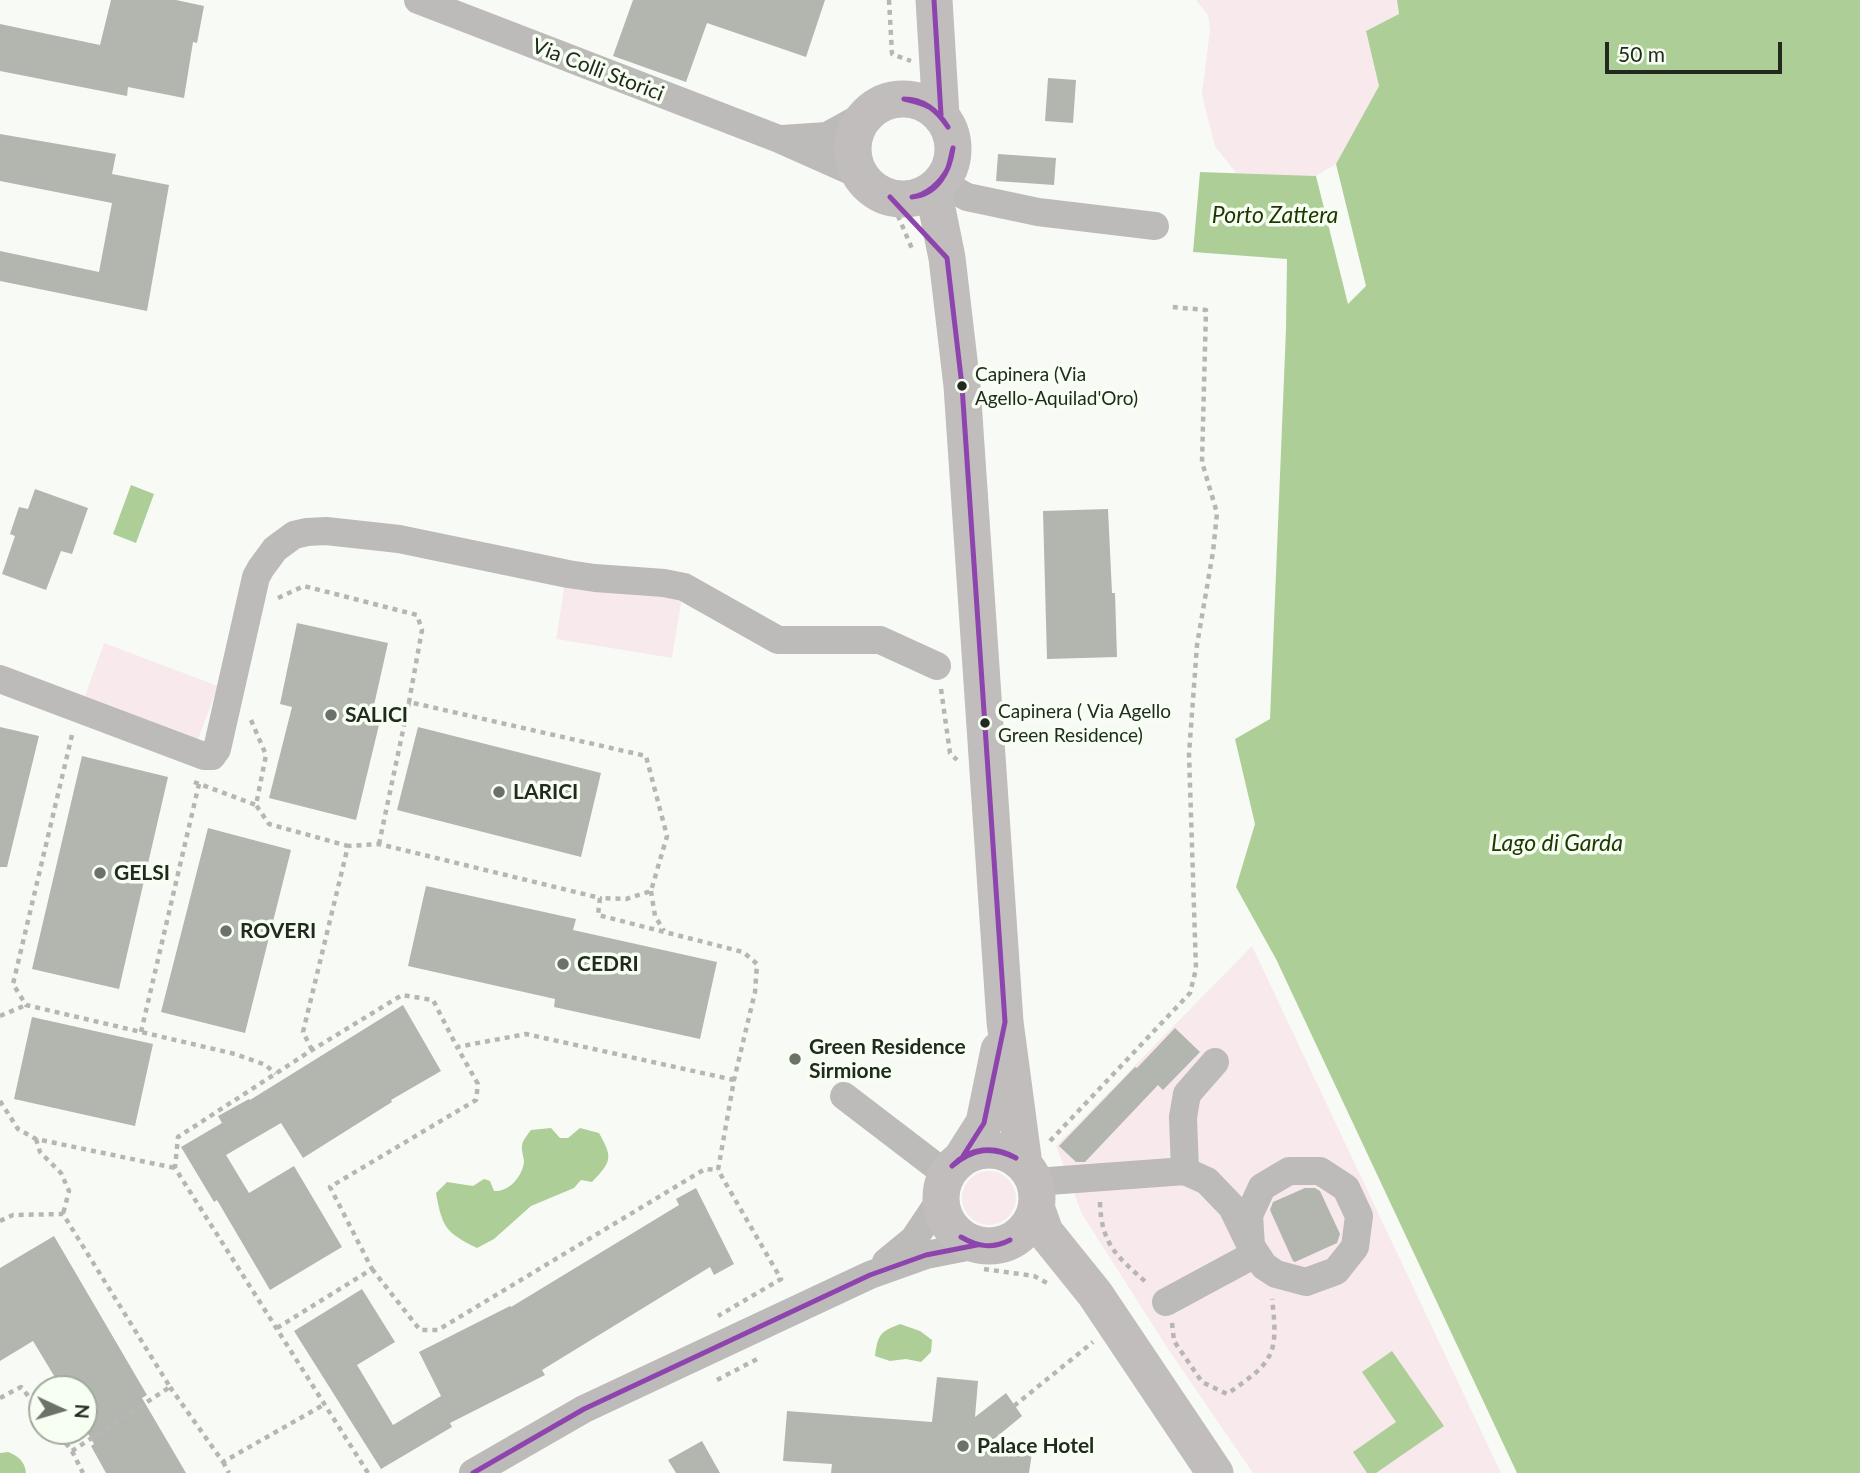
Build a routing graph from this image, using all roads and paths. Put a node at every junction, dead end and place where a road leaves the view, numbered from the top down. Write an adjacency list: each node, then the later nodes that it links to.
1 (418, 0): 7 (street, Via Colli Storici)
2 (889, 0): 4 (path)
3 (934, 3): 4 (main road); 6 (main road)
4 (915, 62): 5 (main road)
5 (879, 107): 6 (main road); 7 (street, Via Colli Storici); 8 (main road)
6 (950, 120): 9 (path); 9 (main road)
7 (779, 139): 8 (street, Via Colli Storici)
8 (860, 175): 10 (main road)
9 (948, 188): 10 (main road); 11 (street); 12 (main road)
10 (890, 197): 12 (main road)
11 (1155, 226)
12 (947, 258): 28 (main road)
13 (1172, 307): 42 (path)
14 (276, 610): 17 (path)
15 (937, 666): 16 (street)
16 (0, 679)
17 (409, 702): 21 (path); 23 (path)
18 (250, 719): 22 (path)
19 (72, 735): 26 (path)
20 (200, 784): 29 (path)
21 (379, 844): 22 (path); 24 (path)
22 (348, 846): 31 (path)
23 (651, 891): 24 (path); 25 (path)
24 (600, 898): 25 (path)
25 (664, 932): 34 (path)
26 (26, 1005): 27 (path); 29 (path)
27 (0, 1016)
28 (1005, 1022): 42 (main road); 43 (main road)
29 (141, 1032): 33 (path)
30 (457, 1047): 31 (path); 34 (path); 47 (path)
31 (312, 1049): 33 (path)
32 (1215, 1062): 41 (street)
33 (275, 1074): 39 (path)
34 (734, 1080): 40 (path)
35 (844, 1096): 43 (street)
36 (0, 1101): 38 (path)
37 (1044, 1131): 42 (path)
38 (36, 1139): 39 (path); 44 (path)
39 (175, 1168): 52 (path)
40 (718, 1170): 47 (path); 51 (path)
41 (1185, 1171): 42 (street); 50 (street)
42 (1035, 1174): 43 (main road); 46 (main road); 49 (main road)
43 (950, 1177): 46 (main road); 48 (street)
44 (63, 1214): 45 (path); 54 (path)
45 (0, 1221)
46 (988, 1245): 48 (street); 49 (main road)
47 (372, 1269): 52 (path)
48 (870, 1275): 66 (street)
49 (1094, 1294): 62 (main road)
50 (1166, 1302)
51 (709, 1321)
52 (276, 1328): 57 (path)
53 (1099, 1337): 58 (path)
54 (170, 1387): 60 (path); 61 (path)
55 (28, 1396): 56 (path)
56 (0, 1398)
57 (325, 1404): 61 (path); 65 (path)
58 (1014, 1406)
59 (68, 1445): 60 (path)
60 (72, 1451): 63 (path)
61 (223, 1462): 64 (path)
62 (1207, 1469)
63 (83, 1473)
64 (229, 1473)
65 (368, 1473)
66 (473, 1473)

